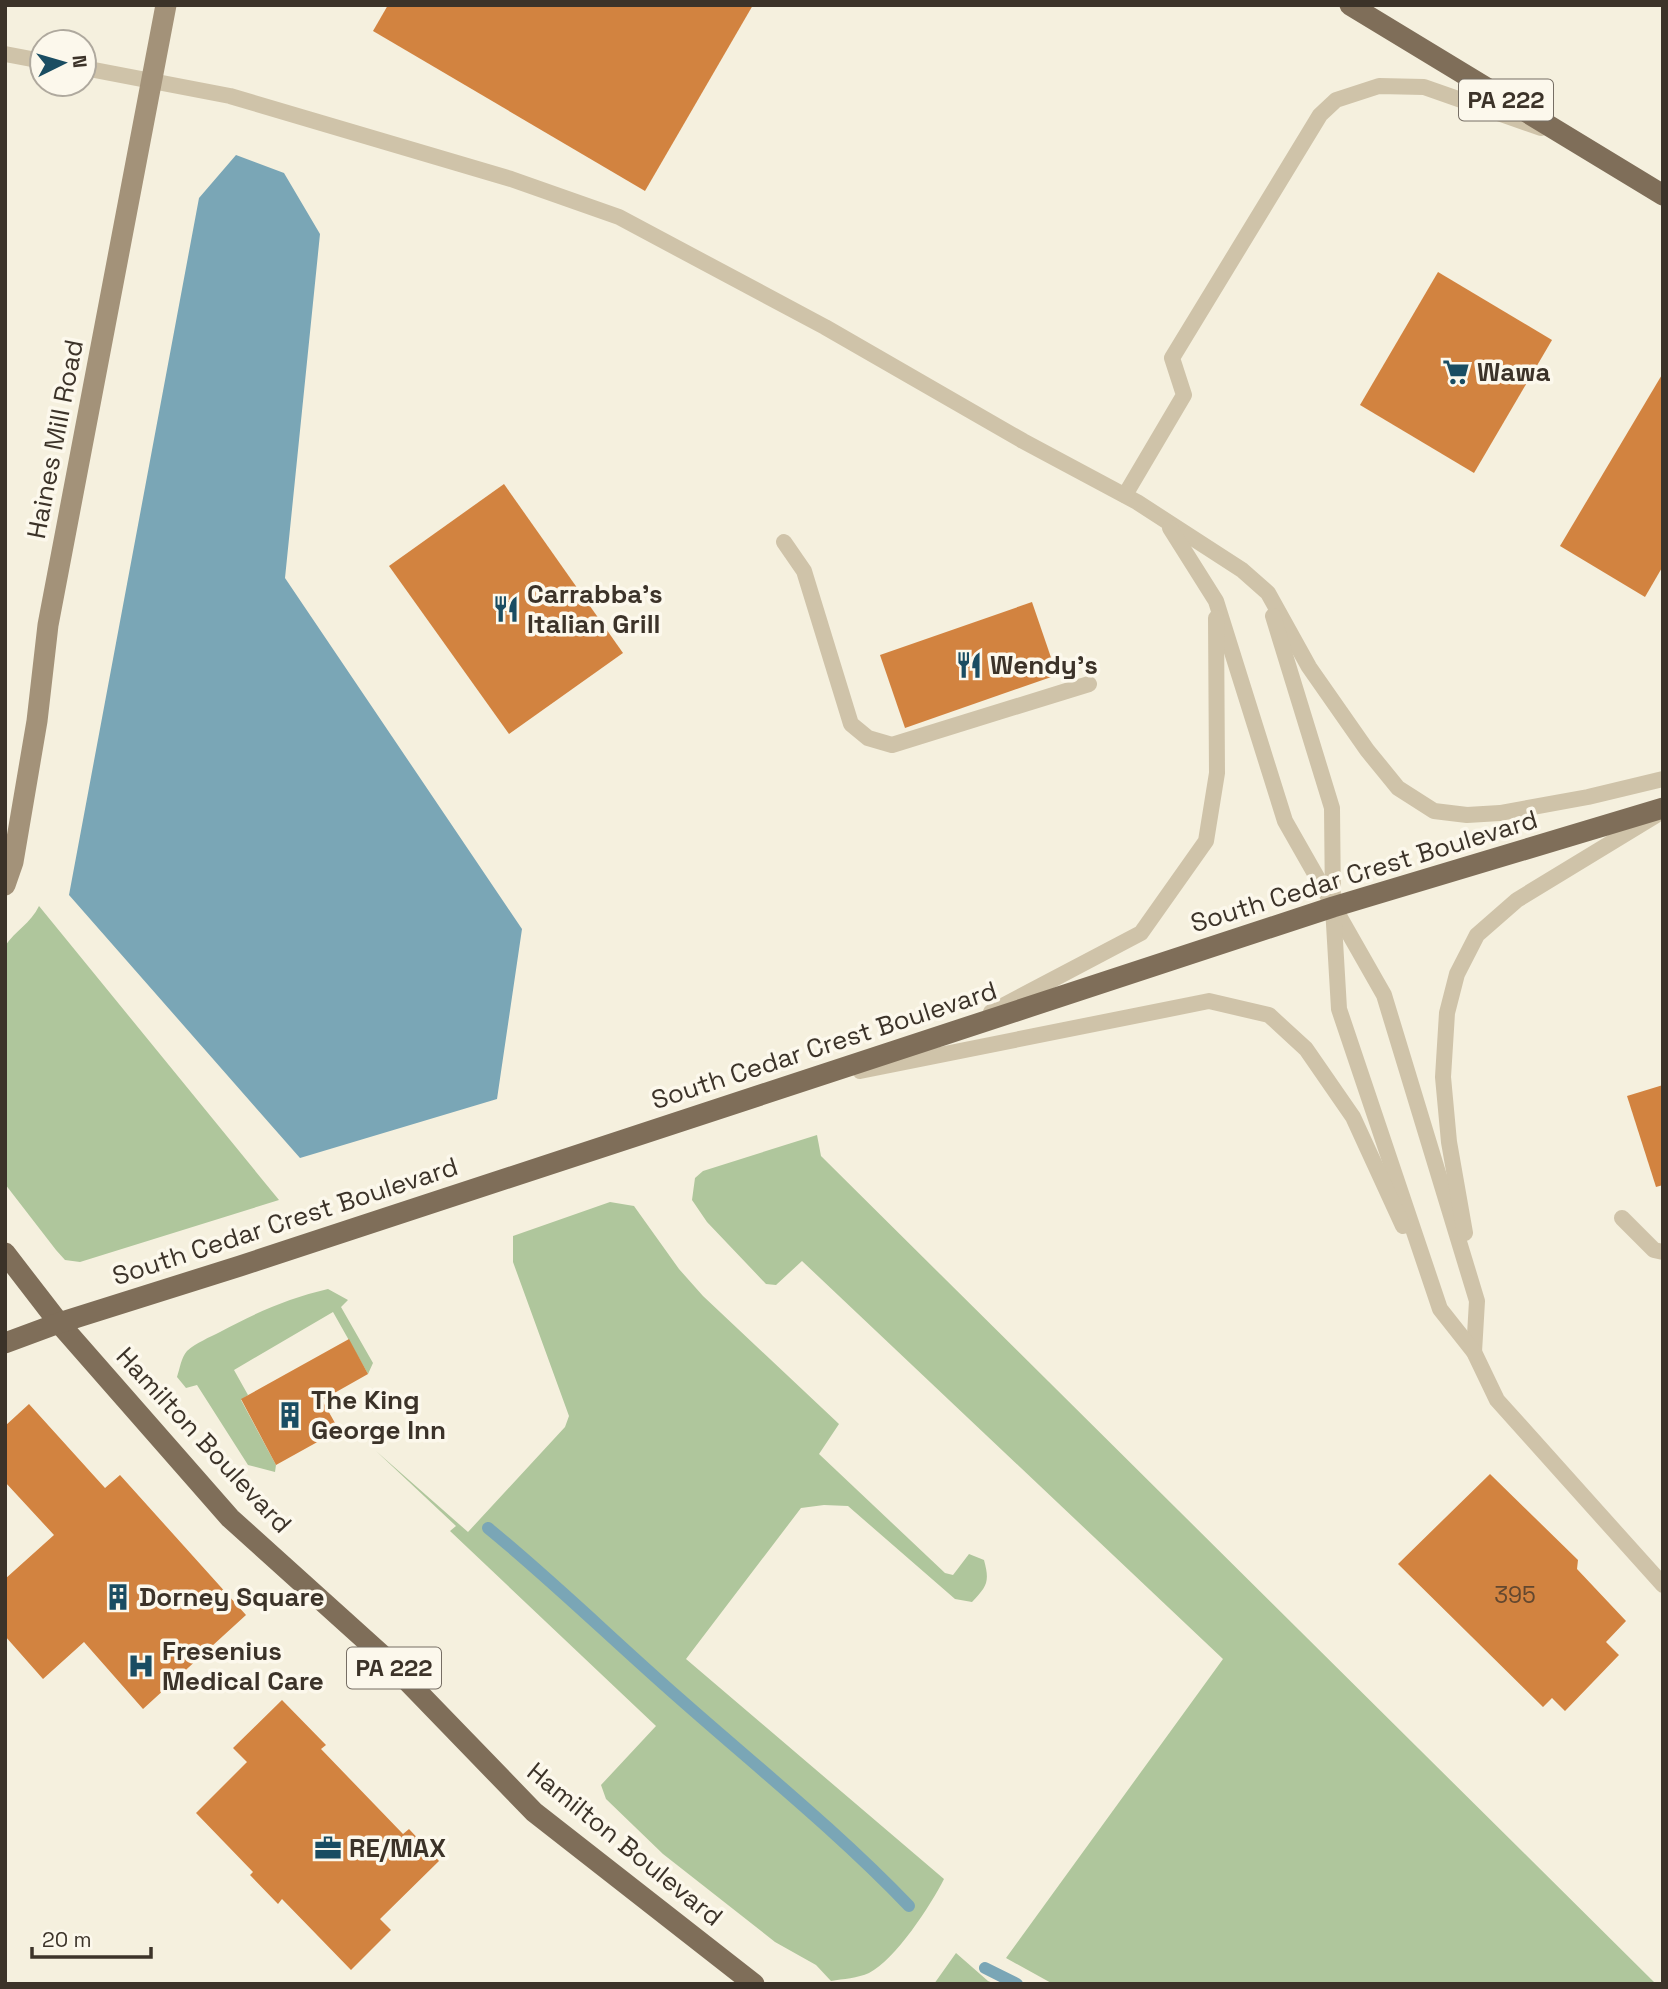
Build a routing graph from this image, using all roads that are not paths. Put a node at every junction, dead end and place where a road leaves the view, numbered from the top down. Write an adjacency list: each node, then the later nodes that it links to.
1 (166, 5): 6 (street, Haines Mill Road)
2 (1350, 5): 7 (main road, PA 222)
3 (5, 54): 4 (lane)
4 (28, 58)
5 (98, 70): 6 (lane)
6 (152, 80): 9 (lane); 17 (street, Haines Mill Road)
7 (1570, 139): 8 (main road, PA 222); 9 (lane)
8 (1663, 195)
9 (1125, 495): 10 (lane)
10 (1167, 523): 12 (lane); 13 (lane)
11 (784, 542): 14 (lane)
12 (1268, 593): 15 (lane); 18 (lane)
13 (1216, 601): 18 (lane); 19 (lane)
14 (1088, 684)
15 (1663, 779)
16 (1663, 809): 18 (main road, South Cedar Crest Boulevard); 24 (lane)
17 (5, 885)
18 (1333, 907): 19 (main road, South Cedar Crest Boulevard); 24 (lane); 25 (lane)
19 (954, 1031): 20 (main road, South Cedar Crest Boulevard)
20 (799, 1083): 25 (lane); 26 (main road, South Cedar Crest Boulevard)
21 (1622, 1219): 22 (lane)
22 (1663, 1252)
23 (5, 1253): 26 (main road, Hamilton Boulevard / PA 222)
24 (1477, 1301): 28 (lane)
25 (1440, 1310): 28 (lane)
26 (59, 1323): 27 (main road, South Cedar Crest Boulevard); 30 (main road, Hamilton Boulevard / PA 222)
27 (5, 1343)
28 (1474, 1352): 29 (lane)
29 (1663, 1585)
30 (754, 1984)

